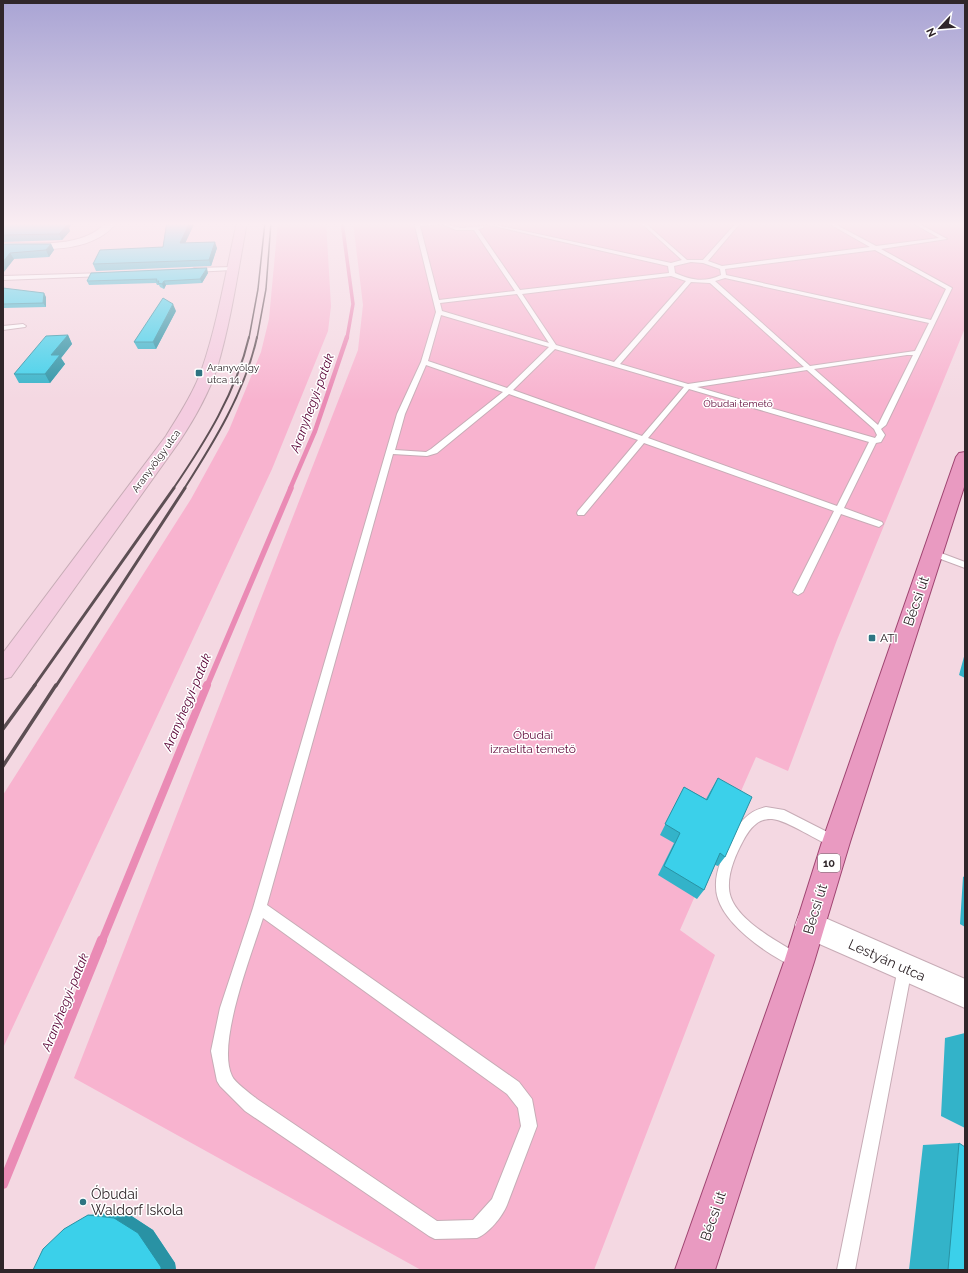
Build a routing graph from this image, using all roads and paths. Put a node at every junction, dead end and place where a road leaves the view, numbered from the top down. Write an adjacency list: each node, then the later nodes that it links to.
1 (229, 281): 34 (street, Aranyvölgy utca)
2 (432, 281): 11 (lane)
3 (510, 281): 10 (lane)
4 (608, 281): 10 (lane)
5 (689, 281): 19 (lane)
6 (698, 281): 9 (lane)
7 (749, 281): 13 (lane)
8 (937, 281): 13 (lane)
9 (712, 282): 20 (lane)
10 (517, 292): 11 (lane); 16 (lane)
11 (437, 302): 12 (lane)
12 (438, 312): 16 (lane); 18 (lane)
13 (933, 322): 17 (lane)
14 (23, 326): 15 (lane)
15 (3, 328)
16 (554, 346): 19 (lane); 22 (lane)
17 (917, 353): 20 (lane); 23 (lane)
18 (424, 362): 22 (lane); 26 (lane)
19 (616, 364): 21 (lane)
20 (809, 368): 21 (lane); 23 (lane)
21 (688, 386): 24 (lane); 25 (lane)
22 (508, 391): 24 (lane); 26 (lane)
23 (877, 428): 25 (lane)
24 (642, 440): 28 (lane); 29 (lane)
25 (873, 442): 28 (lane)
26 (390, 452): 36 (lane)
27 (965, 457): 31 (main road, Bécsi út / 10)
28 (841, 509): 30 (lane); 33 (lane)
29 (580, 513)
30 (879, 524)
31 (933, 553): 32 (lane); 35 (main road, Bécsi út / 10)
32 (965, 565)
33 (798, 592)
34 (3, 670)
35 (836, 842): 37 (main road, Bécsi út / 10); 38 (lane)
36 (260, 908): 36 (lane)
37 (809, 925): 38 (main road, Bécsi út / 10); 39 (street, Lestyán utca)
38 (799, 962): 41 (main road, Bécsi út / 10)
39 (905, 968): 40 (street, Lestyán utca); 42 (lane)
40 (965, 994)
41 (695, 1270)
42 (846, 1270)

